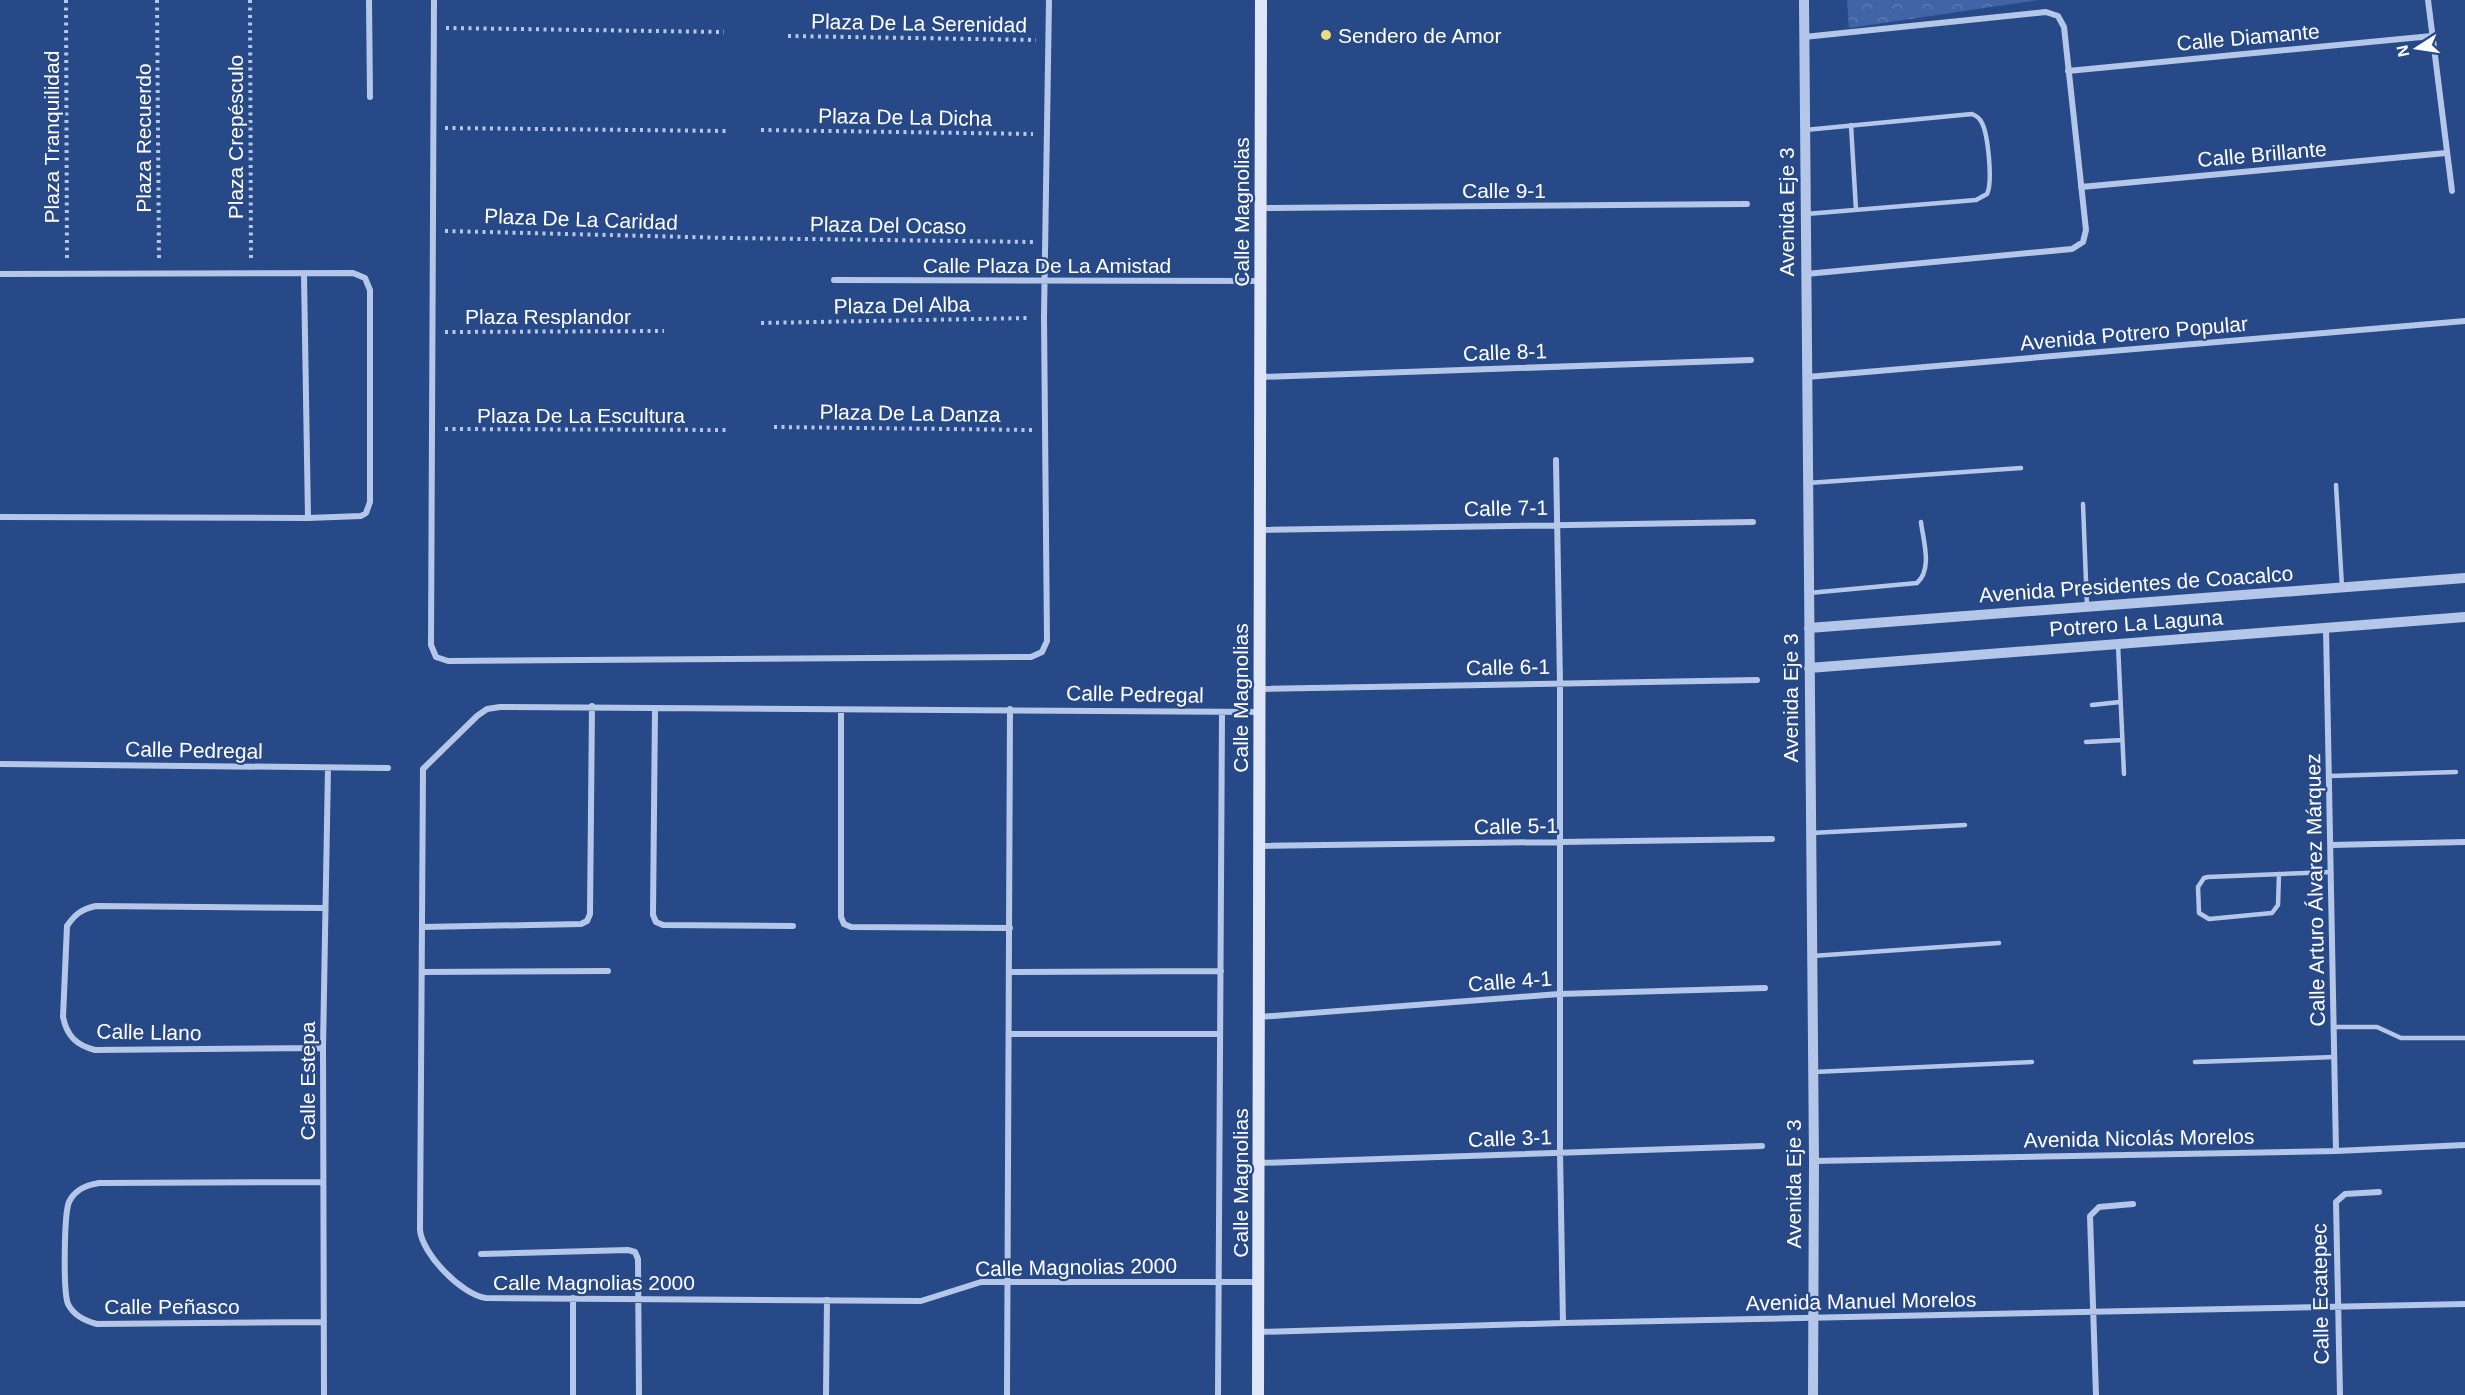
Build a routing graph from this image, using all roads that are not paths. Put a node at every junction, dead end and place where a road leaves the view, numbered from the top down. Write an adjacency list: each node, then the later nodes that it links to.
1 (369, 0): 10 (street)
2 (434, 0): 25 (street)
3 (1049, 0): 25 (street)
4 (1261, 0): 17 (main road, Calle Magnolias)
5 (1804, 0): 8 (street, Avenida Eje 3)
6 (2428, 0): 7 (street)
7 (2432, 36): 9 (street, Calle Diamante); 13 (street)
8 (1804, 37): 9 (street); 12 (street, Avenida Eje 3)
9 (2068, 71): 14 (street)
10 (370, 97)
11 (1851, 125): 12 (lane); 18 (lane); 18 (lane)
12 (1805, 130): 19 (street, Avenida Eje 3)
13 (2446, 153): 14 (street, Calle Brillante); 15 (street)
14 (2081, 187): 21 (street)
15 (2452, 191)
16 (1747, 204): 17 (street, Calle 9-1)
17 (1260, 208): 24 (main road, Calle Magnolias)
18 (1856, 210): 19 (lane)
19 (1806, 214): 21 (street, Avenida Eje 3)
20 (0, 274): 22 (street)
21 (1806, 274): 28 (street, Avenida Eje 3)
22 (304, 275): 36 (street); 36 (street)
23 (834, 280): 25 (street, Calle Plaza De La Amistad)
24 (1260, 281): 25 (street, Calle Plaza De La Amistad); 29 (main road, Calle Magnolias)
25 (1045, 282)
26 (2465, 321): 28 (street, Avenida Potrero Popular)
27 (1751, 360): 29 (street, Calle 8-1)
28 (1807, 376): 32 (street, Avenida Eje 3)
29 (1260, 377): 40 (main road, Calle Magnolias)
30 (1556, 460): 39 (street)
31 (2021, 468): 32 (lane)
32 (1808, 483): 43 (street, Avenida Eje 3)
33 (2336, 486): 42 (lane)
34 (2083, 504): 44 (lane)
35 (0, 517): 36 (street)
36 (308, 518)
37 (1753, 522): 39 (street, Calle 7-1)
38 (1921, 522): 43 (lane)
39 (1556, 524): 40 (street, Calle 7-1); 51 (street)
40 (1259, 530): 52 (main road, Calle Magnolias)
41 (2465, 578): 42 (street, Avenida Presidentes de Coacalco)
42 (2342, 587): 44 (street, Avenida Presidentes de Coacalco)
43 (1809, 593): 46 (street, Avenida Eje 3)
44 (2087, 607): 46 (street, Avenida Presidentes de Coacalco)
45 (2465, 617): 47 (street, Potrero La Laguna)
46 (1809, 628): 49 (street, Avenida Eje 3)
47 (2326, 628): 48 (street, Potrero La Laguna); 68 (street, Calle Arturo Álvarez Márquez)
48 (2118, 644): 49 (street, Potrero La Laguna); 53 (lane)
49 (1809, 668): 70 (street, Avenida Eje 3)
50 (1757, 680): 51 (street, Calle 6-1)
51 (1560, 683): 52 (street, Calle 6-1); 72 (street)
52 (1260, 689): 60 (main road, Calle Magnolias)
53 (2120, 702): 54 (lane); 61 (lane)
54 (2092, 705)
55 (592, 706): 56 (street); 80 (street, Calle Magnolias 2000); 80 (street)
56 (655, 708): 58 (street, Calle Pedregal); 79 (street)
57 (1010, 709): 58 (street, Calle Pedregal); 59 (street, Calle Pedregal); 81 (street)
58 (841, 710): 81 (street)
59 (1222, 712): 60 (street, Calle Pedregal); 85 (street)
60 (1260, 712): 75 (main road, Calle Magnolias)
61 (2122, 740): 62 (lane); 67 (lane)
62 (2086, 742)
63 (0, 764): 64 (street, Calle Pedregal)
64 (328, 768): 65 (street, Calle Pedregal); 78 (street, Calle Estepa)
65 (388, 768)
66 (2456, 772): 68 (lane)
67 (2124, 774)
68 (2330, 776): 74 (street, Calle Arturo Álvarez Márquez)
69 (1965, 825): 70 (lane)
70 (1811, 833): 83 (street, Avenida Eje 3)
71 (1772, 840): 72 (street, Calle 5-1)
72 (1559, 842): 75 (street, Calle 5-1); 89 (street)
73 (2465, 842): 74 (street)
74 (2331, 845): 76 (street, Calle Arturo Álvarez Márquez)
75 (1260, 846): 90 (main road, Calle Magnolias)
76 (2331, 872): 77 (lane); 91 (street, Calle Arturo Álvarez Márquez)
77 (2279, 874): 77 (lane)
78 (325, 908): 95 (street, Calle Estepa); 95 (street, Calle Llano)
79 (793, 926)
80 (422, 927): 86 (street, Calle Magnolias 2000)
81 (1010, 928): 87 (street)
82 (1999, 943): 83 (lane)
83 (1812, 956): 99 (street, Avenida Eje 3)
84 (608, 971): 86 (street)
85 (1221, 971): 87 (street); 93 (street)
86 (422, 972): 113 (street, Calle Magnolias 2000)
87 (1010, 972): 92 (street)
88 (1765, 988): 89 (street, Calle 4-1)
89 (1559, 994): 90 (street, Calle 4-1); 103 (street)
90 (1259, 1017): 105 (main road, Calle Magnolias)
91 (2334, 1027): 94 (lane); 96 (street, Calle Arturo Álvarez Márquez)
92 (1009, 1034): 93 (street); 110 (street)
93 (1220, 1034): 111 (street)
94 (2465, 1038)
95 (323, 1048): 106 (street, Calle Estepa)
96 (2334, 1058): 98 (lane); 102 (street, Calle Arturo Álvarez Márquez)
97 (2032, 1062): 99 (lane)
98 (2195, 1062)
99 (1811, 1072): 104 (street, Avenida Eje 3)
100 (2465, 1145): 102 (street, Avenida Nicolás Morelos)
101 (1762, 1146): 103 (street, Calle 3-1)
102 (2336, 1151): 104 (street, Avenida Nicolás Morelos)
103 (1560, 1152): 105 (street, Calle 3-1); 121 (street)
104 (1814, 1161): 119 (street, Avenida Eje 3)
105 (1260, 1163): 112 (main road, Calle Magnolias)
106 (323, 1182): 120 (street, Calle Estepa); 120 (street, Calle Peñasco)
107 (2379, 1192): 117 (street, Calle Ecatepec)
108 (2133, 1204): 118 (street)
109 (481, 1254): 114 (street)
110 (1008, 1282): 111 (street, Calle Magnolias 2000); 115 (street, Calle Magnolias 2000); 127 (street)
111 (1219, 1282): 112 (street, Calle Magnolias 2000); 128 (street)
112 (1259, 1282): 122 (main road, Calle Magnolias)
113 (573, 1298): 114 (street, Calle Magnolias 2000); 124 (street)
114 (639, 1298): 115 (street, Calle Magnolias 2000); 125 (street)
115 (827, 1300): 126 (street)
116 (2465, 1304): 117 (street, Avenida Manuel Morelos)
117 (2337, 1308): 118 (street, Avenida Manuel Morelos); 132 (street, Calle Ecatepec)
118 (2094, 1313): 119 (street, Avenida Manuel Morelos); 131 (street)
119 (1812, 1319): 121 (street, Avenida Manuel Morelos); 130 (street, Avenida Eje 3)
120 (324, 1322): 123 (street, Calle Estepa)
121 (1563, 1323): 122 (street, Avenida Manuel Morelos)
122 (1258, 1332): 129 (main road, Calle Magnolias)
123 (324, 1395)
124 (573, 1395)
125 (639, 1395)
126 (826, 1395)
127 (1007, 1395)
128 (1218, 1395)
129 (1258, 1395)
130 (1814, 1395)
131 (2096, 1395)
132 (2340, 1395)

